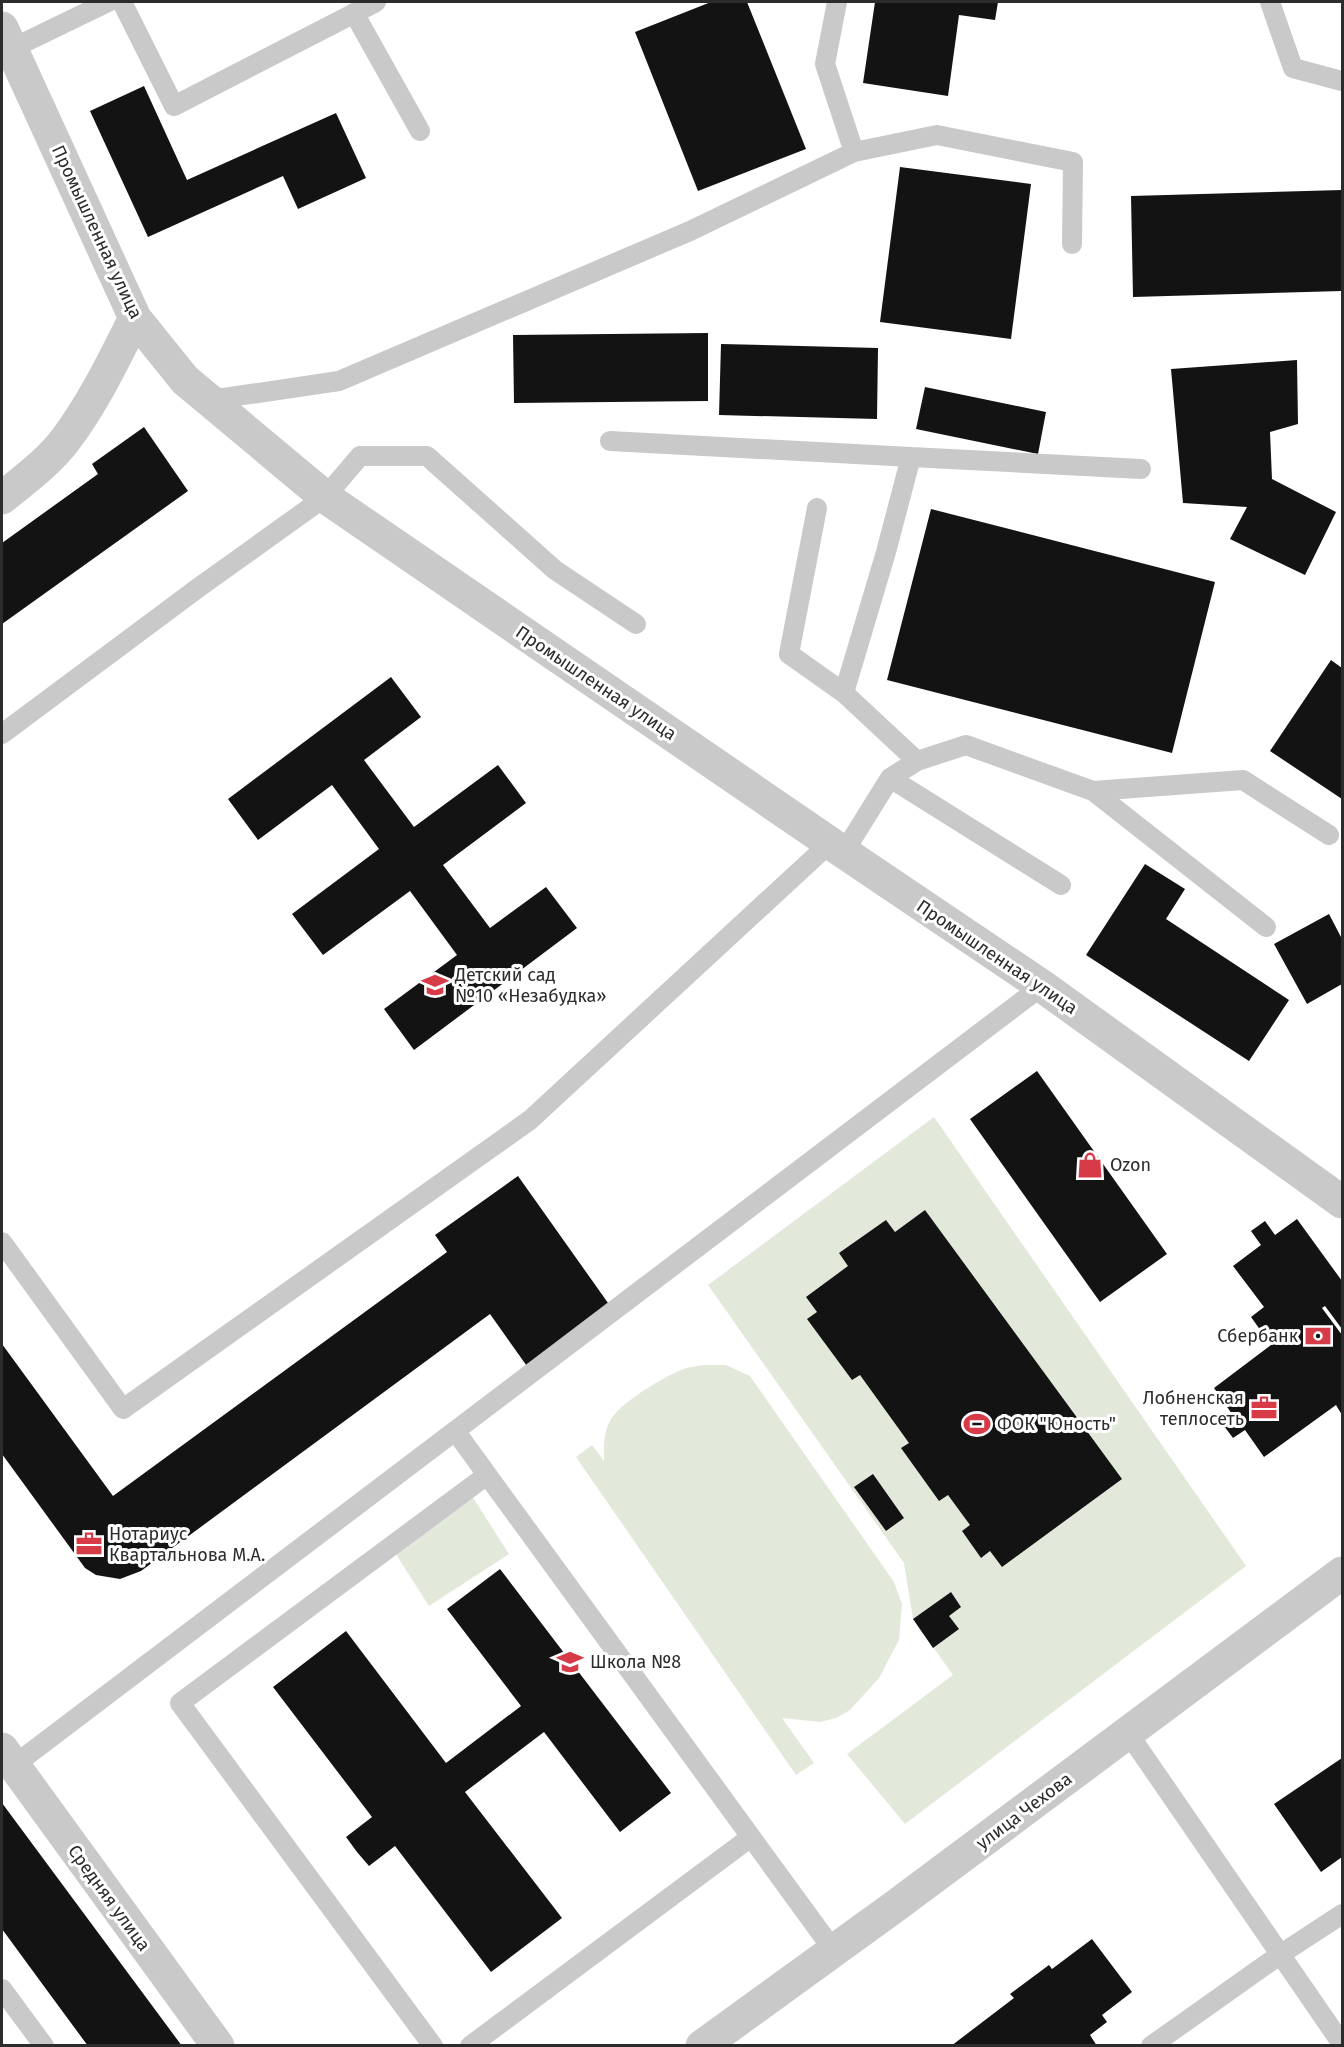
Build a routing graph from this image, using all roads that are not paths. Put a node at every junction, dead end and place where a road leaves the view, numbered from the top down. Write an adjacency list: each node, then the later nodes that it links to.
1 (108, 2): 7 (lane)
2 (122, 2): 6 (lane)
3 (376, 2): 6 (lane)
4 (837, 2): 10 (lane)
5 (1270, 2): 8 (lane)
6 (354, 13): 9 (lane)
7 (6, 38): 12 (street, Промышленная улица)
8 (1342, 81)
9 (420, 131)
10 (854, 152): 11 (lane); 13 (lane)
11 (1072, 244)
12 (135, 318): 13 (street, Промышленная улица); 18 (street)
13 (210, 400): 17 (street, Промышленная улица)
14 (610, 441): 15 (lane)
15 (911, 457): 16 (lane); 21 (lane)
16 (1141, 469)
17 (325, 497): 20 (lane); 22 (lane); 27 (street, Промышленная улица)
18 (2, 498)
19 (817, 508): 21 (lane)
20 (636, 624)
21 (844, 693): 23 (lane)
22 (2, 734)
23 (917, 761): 24 (lane); 25 (lane)
24 (890, 778): 27 (lane); 28 (lane)
25 (1093, 791): 26 (lane); 29 (lane)
26 (1329, 835)
27 (837, 848): 30 (street, Промышленная улица); 32 (lane)
28 (1061, 885)
29 (1266, 927)
30 (1042, 986): 31 (street, Промышленная улица); 33 (lane)
31 (1342, 1202)
32 (2, 1242)
33 (456, 1432): 34 (lane); 37 (lane)
34 (487, 1475): 38 (lane); 46 (lane)
35 (1342, 1573): 36 (street, улица Чехова)
36 (1128, 1734): 40 (street, улица Чехова); 41 (lane)
37 (7, 1758): 45 (street, Средняя улица)
38 (751, 1837): 40 (lane); 47 (lane)
39 (1342, 1914): 41 (lane)
40 (834, 1950): 48 (street, улица Чехова)
41 (1281, 1954): 43 (lane); 49 (lane)
42 (2, 1989): 44 (lane)
43 (1342, 2044)
44 (44, 2046)
45 (218, 2046)
46 (433, 2046)
47 (471, 2046)
48 (702, 2046)
49 (1151, 2046)

